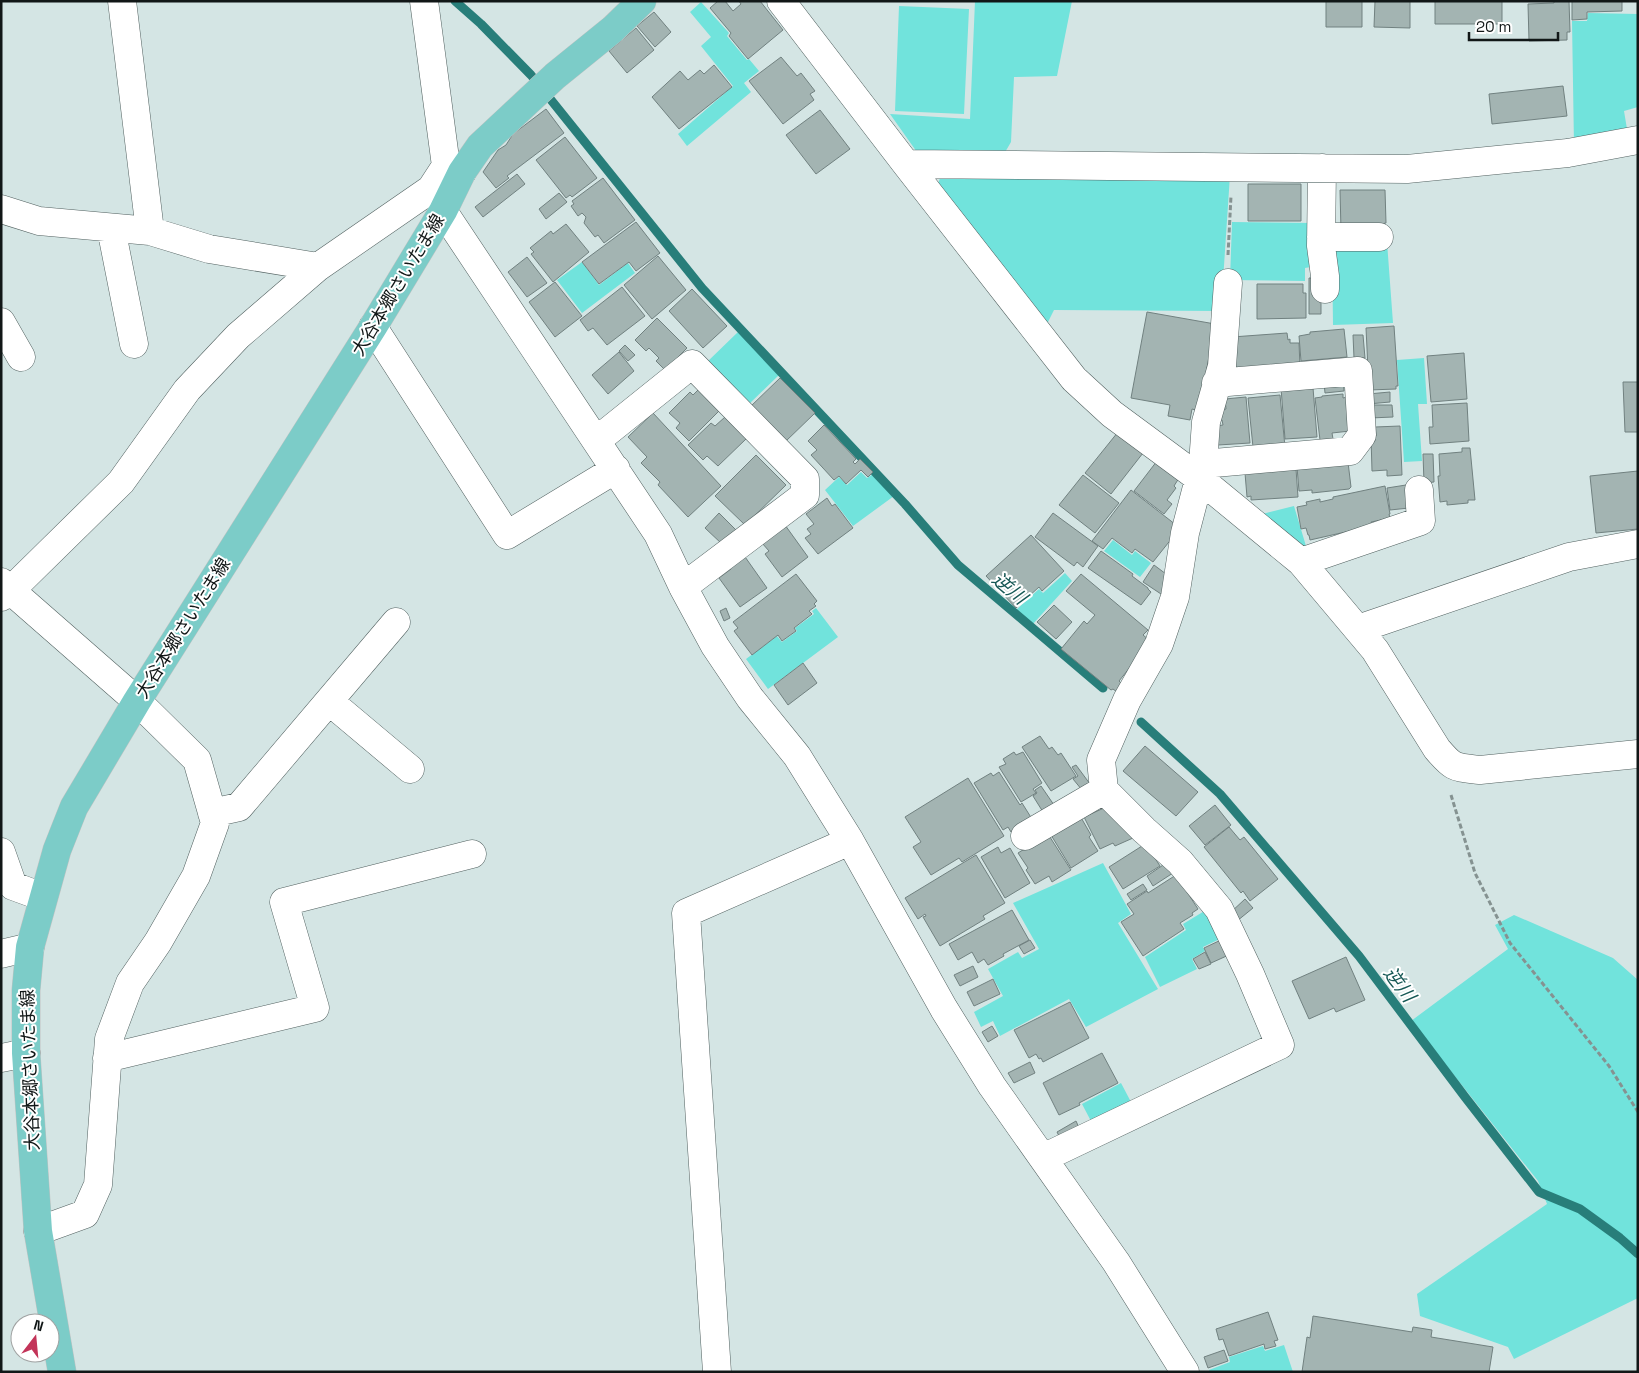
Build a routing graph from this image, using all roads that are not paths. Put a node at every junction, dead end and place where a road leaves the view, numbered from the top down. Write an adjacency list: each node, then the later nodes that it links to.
1 (122, 1): 12 (street)
2 (424, 1): 8 (street)
3 (642, 1): 8 (main road, 大谷本郷さいたま線)
4 (781, 1): 6 (street)
5 (1638, 140): 7 (street)
6 (906, 164): 7 (street); 25 (street)
7 (1322, 168): 13 (street)
8 (454, 169): 10 (main road, 大谷本郷さいたま線); 15 (street)
9 (1, 209): 11 (street)
10 (444, 210): 19 (main road, 大谷本郷さいたま線); 23 (street)
11 (111, 228): 12 (street); 20 (street)
12 (150, 231): 15 (street)
13 (1321, 237): 14 (street); 17 (street)
14 (1380, 237)
15 (318, 267): 30 (street)
16 (1228, 283): 22 (street)
17 (1325, 289)
18 (1, 322): 21 (street)
19 (373, 327): 24 (street); 33 (main road, 大谷本郷さいたま線)
20 (134, 344)
21 (21, 357)
22 (1216, 383): 25 (street); 25 (street)
23 (596, 441): 24 (street); 29 (street)
24 (616, 469): 29 (street)
25 (1201, 472): 28 (street); 37 (street)
26 (1419, 490): 28 (street)
27 (1638, 544): 32 (street)
28 (1301, 562): 32 (street)
29 (683, 586): 40 (street)
30 (4, 589): 33 (street)
31 (396, 622): 34 (street)
32 (1358, 629): 35 (street)
33 (138, 701): 38 (street); 43 (main road, 大谷本郷さいたま線)
34 (329, 701): 36 (street); 38 (street)
35 (1638, 754)
36 (410, 769)
37 (1104, 790): 39 (street); 48 (street)
38 (212, 813): 47 (street)
39 (1025, 836)
40 (850, 841): 48 (street); 51 (street)
41 (1, 852): 43 (street)
42 (472, 854): 47 (street)
43 (43, 896): 44 (main road, 大谷本郷さいたま線)
44 (30, 947): 45 (street); 46 (main road, 大谷本郷さいたま線)
45 (1, 954)
46 (14, 1055): 49 (main road, 大谷本郷さいたま線)
47 (107, 1058): 49 (street)
48 (1043, 1158): 52 (street)
49 (38, 1231): 50 (main road, 大谷本郷さいたま線)
50 (62, 1372)
51 (717, 1372)
52 (1185, 1372)

